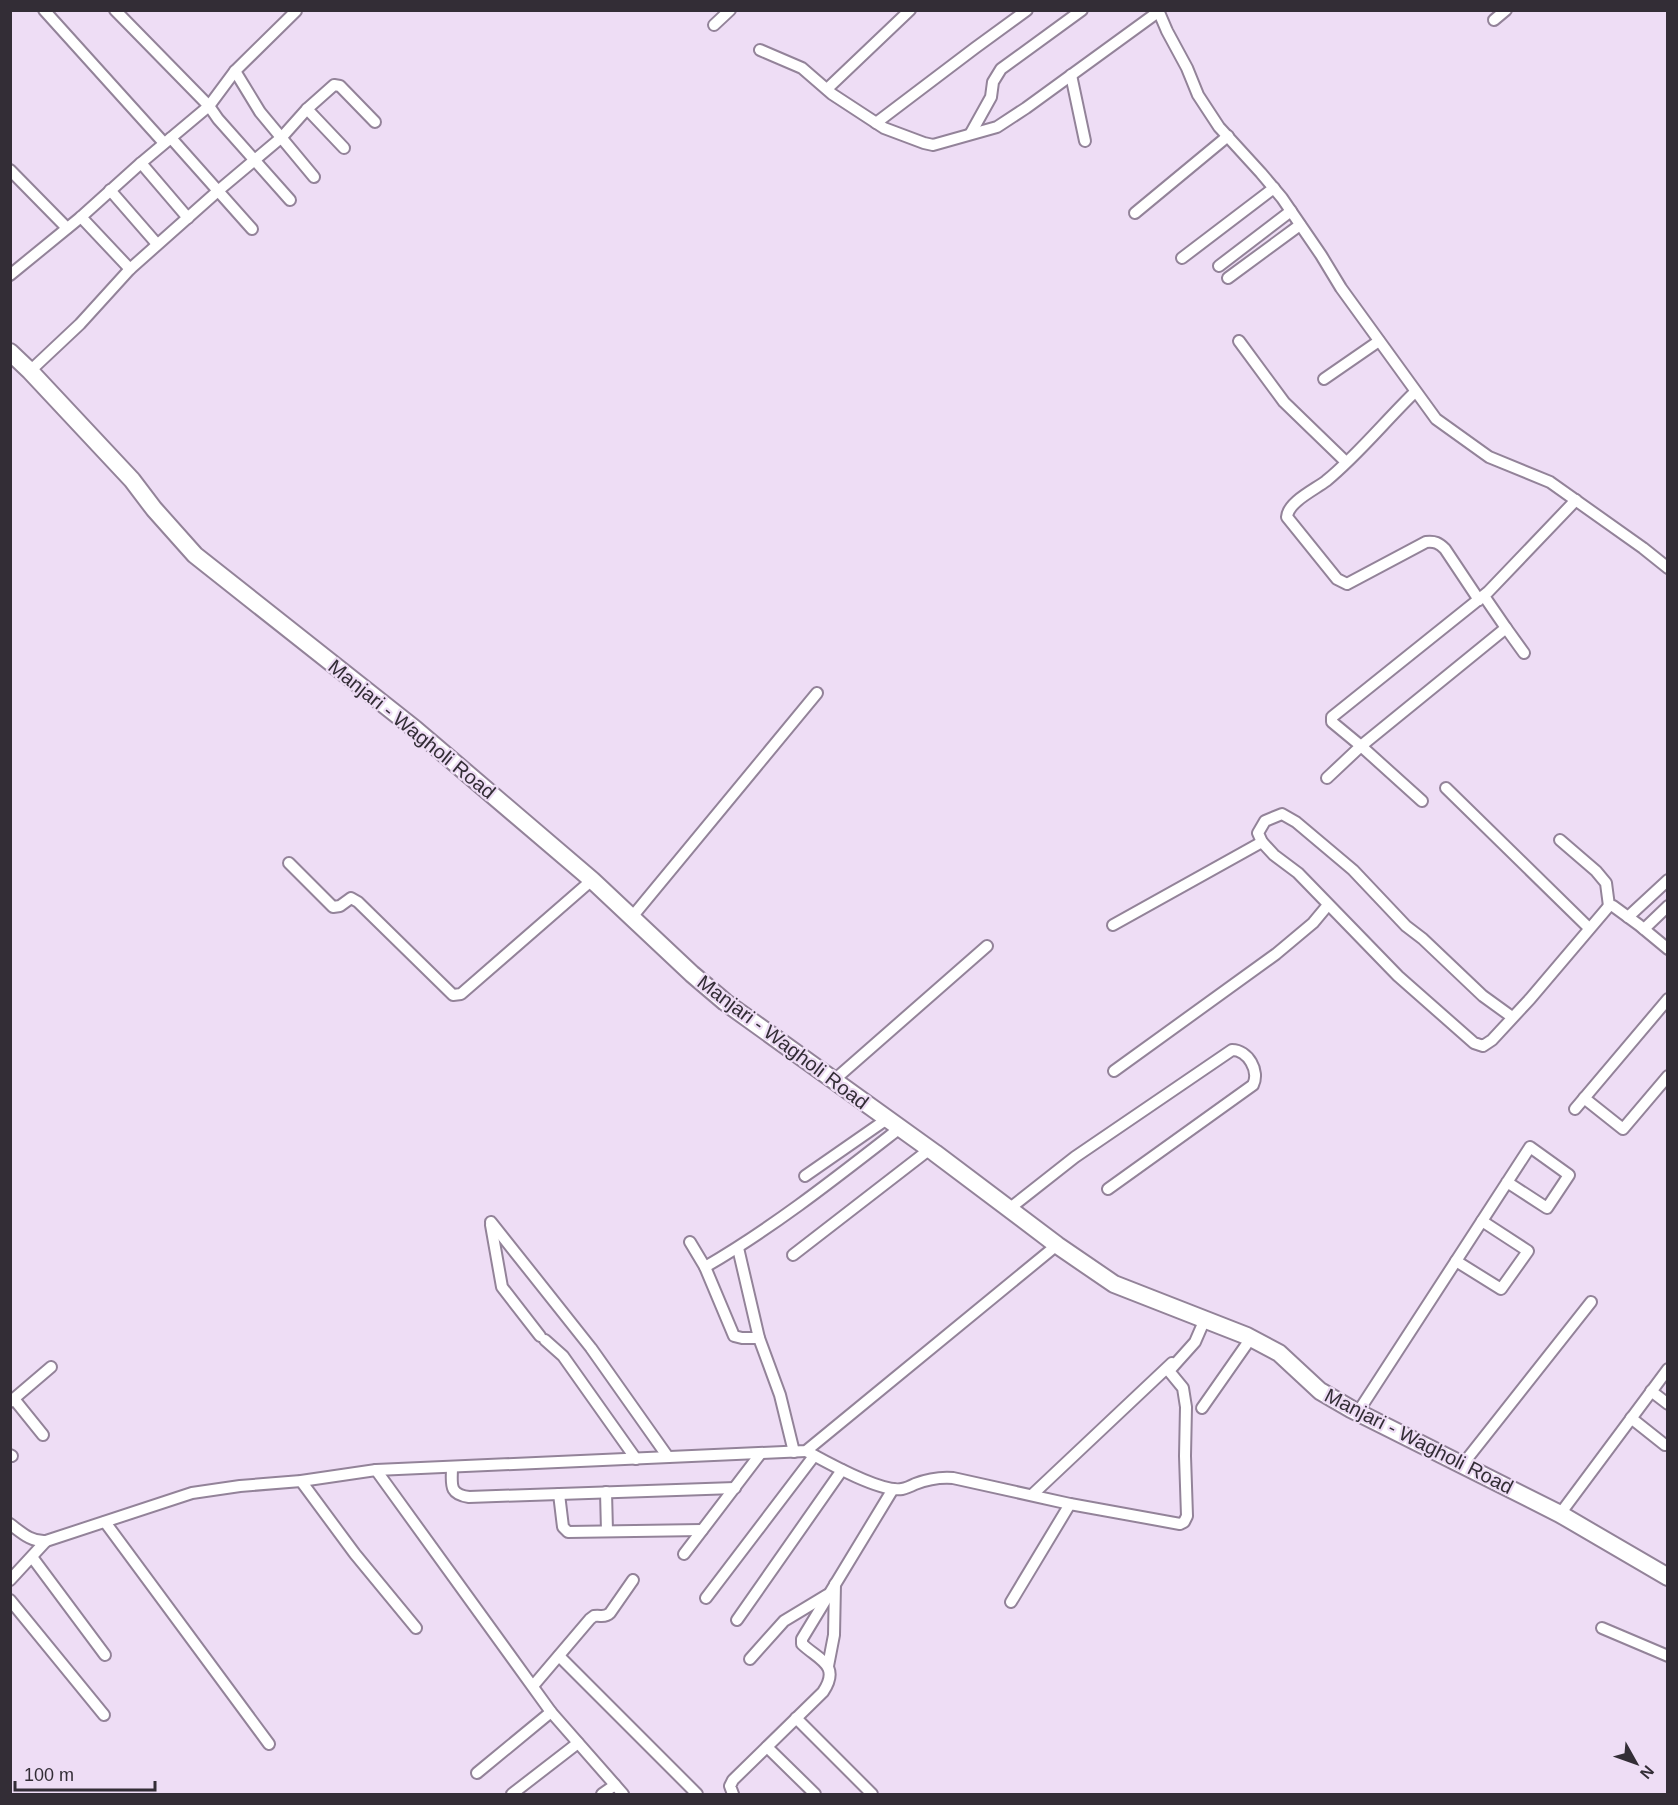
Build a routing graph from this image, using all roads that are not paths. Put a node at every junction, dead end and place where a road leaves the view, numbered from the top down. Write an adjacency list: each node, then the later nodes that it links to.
1 (44, 10): 23 (street)
2 (115, 10): 16 (street)
3 (730, 10): 11 (street)
4 (910, 10): 15 (street)
5 (1027, 10): 19 (street)
6 (1082, 10): 20 (street)
7 (1506, 10): 10 (street)
8 (296, 11): 13 (street)
9 (1158, 11): 14 (street); 21 (street)
10 (1494, 20)
11 (714, 25)
12 (760, 50): 15 (street)
13 (235, 71): 16 (street); 22 (street)
14 (1071, 75): 20 (street); 24 (street)
15 (827, 89): 19 (street)
16 (209, 106): 23 (street); 26 (street)
17 (307, 109): 18 (street); 22 (street); 25 (street)
18 (375, 122)
19 (876, 123): 20 (street)
20 (971, 133)
21 (1228, 136): 30 (street); 35 (street)
22 (282, 137): 26 (street); 29 (street)
23 (167, 140): 27 (street); 32 (street)
24 (1085, 141)
25 (344, 148)
26 (256, 160): 32 (street); 33 (street)
27 (141, 163): 31 (street); 37 (street)
28 (10, 170): 39 (street)
29 (314, 177)
30 (1274, 188): 34 (street); 42 (street)
31 (110, 190): 36 (street); 41 (street)
32 (219, 190): 37 (street); 40 (street)
33 (291, 200)
34 (1291, 212): 38 (street); 43 (street)
35 (1135, 213)
36 (81, 217): 39 (street); 44 (street)
37 (188, 218): 41 (street)
38 (1300, 225): 46 (street); 48 (street)
39 (67, 228): 45 (street)
40 (252, 229)
41 (157, 244): 44 (street)
42 (1182, 258)
43 (1219, 266)
44 (130, 269): 50 (street)
45 (10, 275)
46 (1228, 278)
47 (1239, 341): 53 (street)
48 (1379, 341): 51 (street); 52 (street)
49 (10, 352): 50 (main road, Manjari - Wagholi Road)
50 (30, 370): 67 (main road, Manjari - Wagholi Road)
51 (1324, 379)
52 (1415, 392): 53 (street); 54 (street)
53 (1346, 462): 56 (street)
54 (1576, 500): 55 (street); 56 (street)
55 (1668, 568)
56 (1482, 598): 57 (street); 60 (street)
57 (1506, 628): 58 (street); 60 (street)
58 (1524, 652)
59 (817, 693): 72 (street)
60 (1361, 746): 61 (street); 63 (street)
61 (1327, 778)
62 (1446, 788): 75 (street)
63 (1422, 801)
64 (1560, 840): 70 (street)
65 (1262, 842): 69 (street); 74 (street); 80 (street)
66 (289, 862): 67 (street)
67 (592, 880): 72 (main road, Manjari - Wagholi Road)
68 (1668, 880): 73 (street)
69 (1328, 905): 80 (street); 81 (street)
70 (1609, 906): 73 (street); 75 (street)
71 (1668, 906): 76 (street)
72 (632, 916): 83 (main road, Manjari - Wagholi Road)
73 (1628, 917): 76 (street)
74 (1113, 925)
75 (1589, 928): 80 (street)
76 (1644, 929): 78 (street)
77 (987, 946): 83 (street)
78 (1668, 949)
79 (1668, 999): 84 (street)
80 (1512, 1017)
81 (1114, 1071)
82 (1668, 1076): 84 (street)
83 (833, 1081): 86 (main road, Manjari - Wagholi Road)
84 (1584, 1098): 85 (street)
85 (1575, 1109)
86 (894, 1124): 87 (main road, Manjari - Wagholi Road); 88 (street); 95 (street)
87 (930, 1149): 91 (main road, Manjari - Wagholi Road); 96 (street)
88 (805, 1176)
89 (1507, 1182): 89 (street); 92 (street)
90 (1108, 1189): 91 (street)
91 (1009, 1209): 94 (main road, Manjari - Wagholi Road)
92 (1482, 1221): 97 (street); 97 (street)
93 (690, 1242): 98 (street)
94 (1057, 1245): 100 (main road, Manjari - Wagholi Road); 116 (street)
95 (738, 1248): 98 (street); 101 (street)
96 (793, 1255)
97 (1456, 1261): 110 (street)
98 (705, 1267): 101 (street)
99 (1591, 1302): 119 (street)
100 (1205, 1319): 102 (main road, Manjari - Wagholi Road); 103 (street)
101 (759, 1338): 114 (street)
102 (1251, 1338): 109 (street); 110 (main road, Manjari - Wagholi Road)
103 (1195, 1342): 128 (street); 129 (street)
104 (51, 1367): 107 (street)
105 (1668, 1369): 106 (street)
106 (1651, 1391): 108 (street); 111 (street)
107 (12, 1400): 112 (street)
108 (1668, 1404)
109 (1202, 1408)
110 (1358, 1412): 119 (main road, Manjari - Wagholi Road)
111 (1631, 1418): 113 (street); 130 (street)
112 (43, 1435)
113 (1665, 1445)
114 (794, 1452): 115 (street); 116 (street)
115 (761, 1453): 117 (street); 124 (street)
116 (810, 1454): 122 (street); 143 (street)
117 (668, 1457): 118 (street); 118 (street)
118 (636, 1459): 120 (street)
119 (1462, 1464): 130 (main road, Manjari - Wagholi Road)
120 (452, 1467): 121 (street); 127 (street)
121 (376, 1470): 123 (street); 154 (street)
122 (842, 1470): 125 (street); 146 (street)
123 (301, 1481): 131 (street); 147 (street)
124 (735, 1488): 126 (street); 133 (street)
125 (893, 1489): 128 (street); 141 (street)
126 (606, 1492): 127 (street); 134 (street)
127 (560, 1494): 134 (street)
128 (1033, 1494): 129 (street)
129 (1070, 1504): 145 (street)
130 (1560, 1514): 138 (main road, Manjari - Wagholi Road)
131 (105, 1522): 135 (street); 159 (street)
132 (10, 1524): 135 (street)
133 (702, 1530): 134 (street); 136 (street)
134 (607, 1531)
135 (46, 1541): 137 (street)
136 (684, 1554)
137 (32, 1557): 139 (street); 149 (street)
138 (1668, 1577)
139 (10, 1580)
140 (633, 1580): 150 (street)
141 (835, 1584): 142 (street); 153 (street)
142 (829, 1594): 152 (street); 153 (street)
143 (706, 1598)
144 (10, 1600): 156 (street)
145 (1011, 1602)
146 (737, 1620)
147 (416, 1628)
148 (1602, 1628): 151 (street)
149 (105, 1655)
150 (559, 1656): 154 (street); 166 (street)
151 (1668, 1656)
152 (750, 1659)
153 (828, 1666): 157 (street)
154 (533, 1686): 155 (street)
155 (551, 1712): 158 (street); 161 (street)
156 (104, 1715)
157 (796, 1718): 160 (street); 169 (street)
158 (578, 1743): 162 (street); 163 (street)
159 (269, 1744)
160 (767, 1747): 167 (street); 168 (street)
161 (477, 1773)
162 (615, 1785): 164 (street); 165 (street)
163 (512, 1794)
164 (602, 1794)
165 (623, 1794)
166 (697, 1794)
167 (734, 1794)
168 (815, 1794)
169 (872, 1794)

